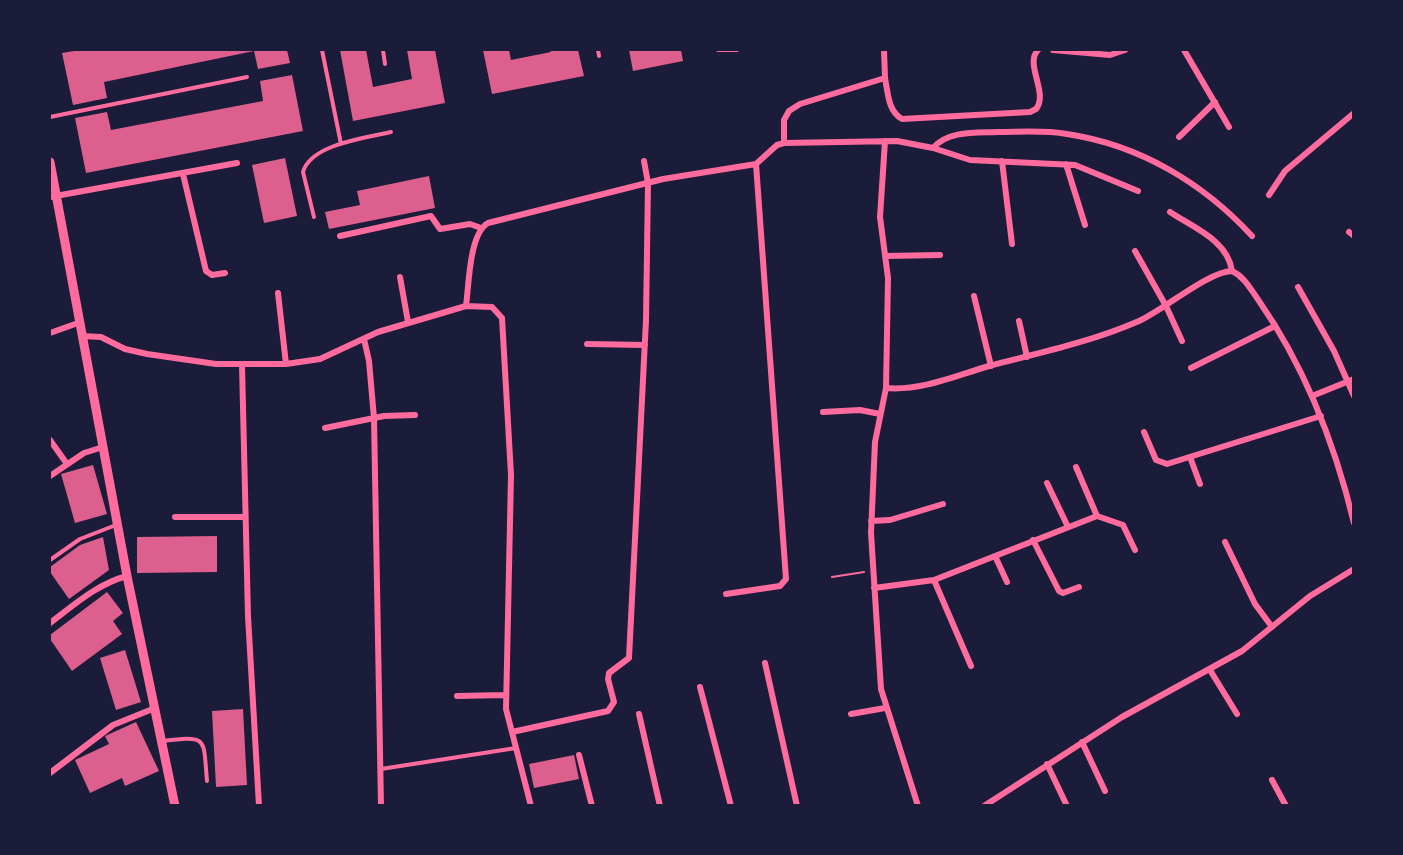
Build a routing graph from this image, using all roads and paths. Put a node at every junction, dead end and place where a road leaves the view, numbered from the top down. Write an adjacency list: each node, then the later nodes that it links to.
1 (322, 50): 23 (lane)
2 (382, 50): 12 (lane)
3 (598, 50): 11 (lane)
4 (718, 50): 5 (lane)
5 (737, 50)
6 (884, 50): 14 (street)
7 (1038, 50): 14 (street)
8 (1053, 50): 9 (street)
9 (1125, 50)
10 (1184, 50): 15 (street)
11 (599, 56)
12 (385, 64)
13 (247, 77): 17 (lane)
14 (885, 78): 22 (street)
15 (1215, 102): 18 (street); 20 (street)
16 (1353, 113): 34 (street)
17 (50, 117)
18 (1229, 127)
19 (391, 132): 23 (lane)
20 (1179, 137)
21 (885, 141): 22 (street); 24 (street); 45 (street)
22 (784, 143): 29 (street)
23 (341, 144): 37 (lane)
24 (933, 148): 26 (street); 41 (street)
25 (644, 161): 32 (street)
26 (1002, 161): 30 (street); 42 (street)
27 (50, 162): 35 (street)
28 (237, 163): 31 (street)
29 (756, 164): 32 (street); 109 (street)
30 (1066, 164): 33 (street); 38 (street)
31 (183, 174): 35 (street); 47 (street)
32 (648, 183): 39 (street); 63 (street)
33 (1138, 191)
34 (1269, 195)
35 (52, 196): 56 (street)
36 (1170, 212): 46 (street)
37 (314, 217)
38 (1085, 225)
39 (482, 228): 40 (street); 52 (street)
40 (340, 236)
41 (1252, 236)
42 (1012, 244)
43 (1134, 251): 53 (street)
44 (940, 255): 45 (street)
45 (885, 256): 70 (street)
46 (1232, 272): 53 (street); 57 (street)
47 (225, 273)
48 (400, 277): 55 (street)
49 (1298, 287): 69 (street)
50 (278, 293): 65 (street)
51 (974, 296): 67 (street)
52 (466, 306): 55 (street); 116 (street)
53 (1166, 306): 61 (street); 64 (street)
54 (1019, 321): 64 (street)
55 (408, 322): 60 (street)
56 (78, 323): 58 (street); 59 (street)
57 (1275, 326): 68 (street); 71 (street)
58 (50, 333)
59 (81, 336): 66 (street); 81 (street)
60 (364, 339): 65 (street); 77 (street)
61 (1182, 341)
62 (587, 344): 63 (street)
63 (645, 345): 123 (street)
64 (1027, 357): 67 (street)
65 (285, 364): 66 (street)
66 (242, 366): 91 (street)
67 (991, 366): 70 (street)
68 (1191, 368)
69 (1351, 380): 71 (street); 72 (street)
70 (886, 387): 74 (street)
71 (1312, 396): 76 (street)
72 (1353, 396)
73 (824, 412): 74 (street)
74 (880, 414): 92 (street)
75 (415, 415): 77 (street)
76 (1321, 416): 82 (street); 93 (street)
77 (374, 418): 78 (street); 129 (street)
78 (325, 428)
79 (1144, 432): 82 (street)
80 (50, 440): 83 (street)
81 (103, 447): 83 (street); 94 (street)
82 (1190, 457): 87 (street)
83 (67, 464): 85 (street)
84 (1076, 467): 89 (street)
85 (50, 476)
86 (1047, 483): 95 (street)
87 (1200, 484)
88 (943, 504): 92 (street)
89 (1097, 516): 95 (street); 98 (street)
90 (175, 517): 91 (street)
91 (245, 517): 135 (street)
92 (871, 521): 102 (street)
93 (1353, 523)
94 (117, 525): 100 (lane); 103 (street)
95 (1068, 527): 96 (street)
96 (1033, 540): 99 (street); 107 (street)
97 (1225, 542): 111 (street)
98 (1134, 550)
99 (994, 555): 105 (street); 106 (street)
100 (50, 560)
101 (1353, 569): 111 (street)
102 (873, 571): 104 (path); 108 (street)
103 (127, 576): 110 (street); 118 (street)
104 (832, 577)
105 (934, 580): 108 (street); 113 (street)
106 (1007, 582)
107 (1079, 587)
108 (874, 588): 119 (street)
109 (726, 594)
110 (50, 624)
111 (1272, 627): 114 (street)
112 (765, 663): 141 (street)
113 (971, 666)
114 (1210, 670): 122 (street); 125 (street)
115 (700, 687): 140 (street)
116 (506, 695): 117 (street); 123 (street)
117 (457, 696)
118 (155, 708): 124 (street); 130 (street)
119 (885, 708): 121 (street); 142 (street)
120 (639, 714): 139 (street)
121 (850, 714)
122 (1236, 714)
123 (512, 732): 126 (street)
124 (162, 741): 132 (lane); 134 (street)
125 (1082, 742): 128 (street); 133 (street)
126 (517, 748): 129 (lane); 137 (street)
127 (579, 755): 138 (street)
128 (1047, 764): 143 (street); 144 (street)
129 (380, 769): 136 (street)
130 (50, 773)
131 (1272, 780): 145 (street)
132 (207, 782)
133 (1105, 790)
134 (175, 806)
135 (259, 806)
136 (381, 806)
137 (531, 806)
138 (592, 806)
139 (660, 806)
140 (731, 806)
141 (797, 806)
142 (918, 806)
143 (984, 806)
144 (1067, 806)
145 (1286, 806)

